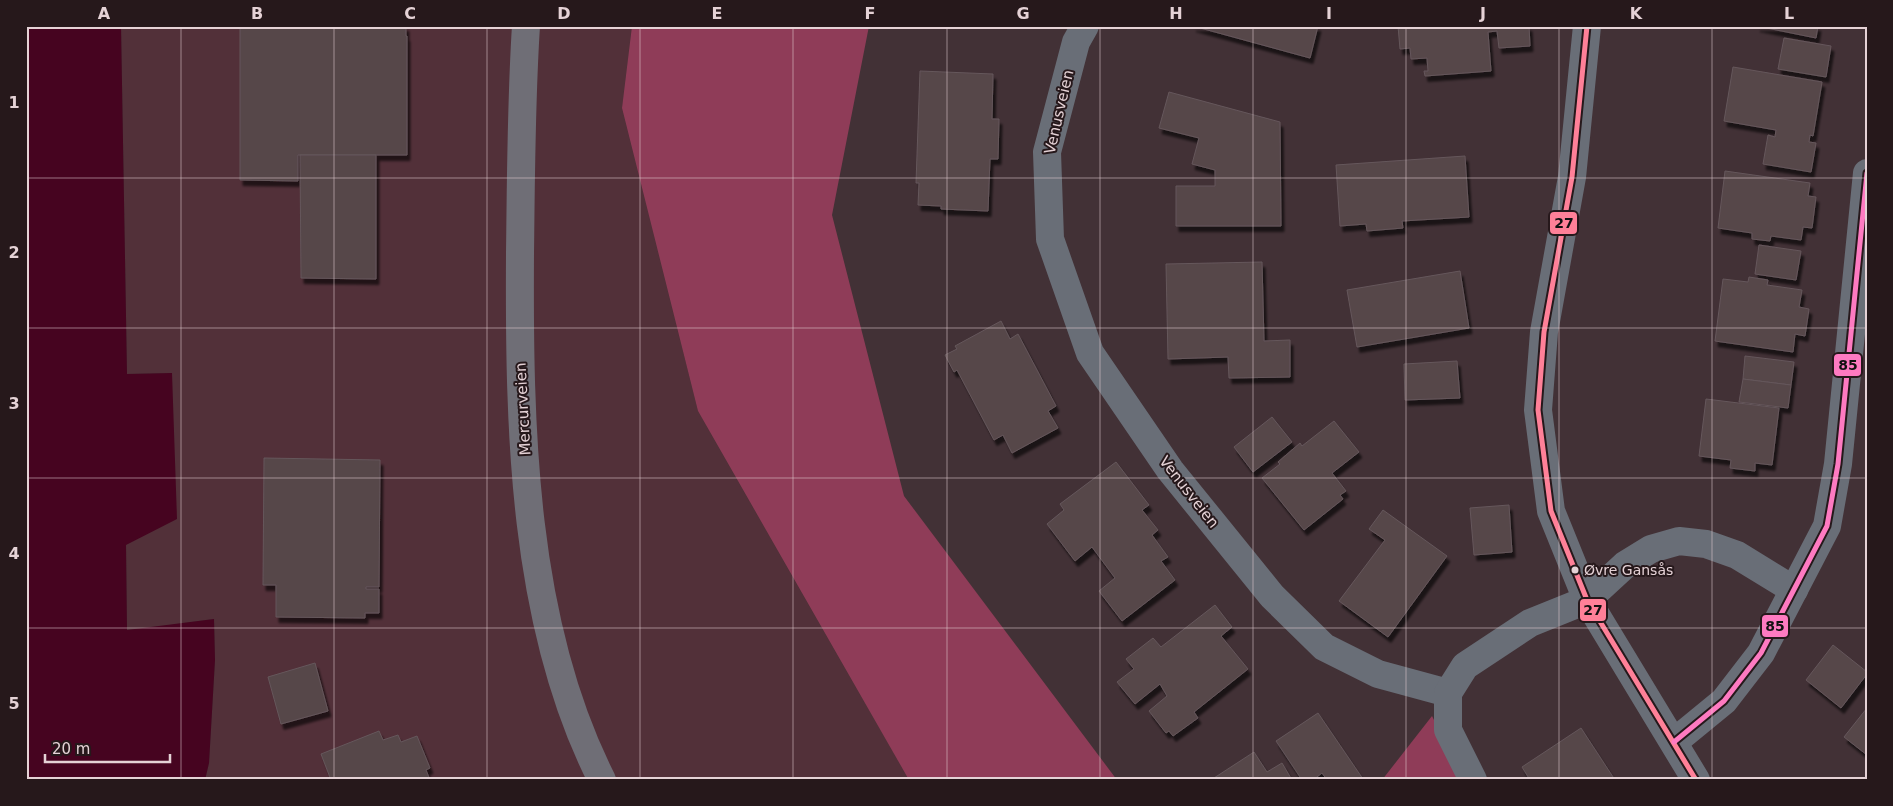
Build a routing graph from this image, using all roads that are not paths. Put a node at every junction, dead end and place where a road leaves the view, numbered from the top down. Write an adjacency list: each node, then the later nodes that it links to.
1 (526, 26): 9 (main road, Mercurveien)
2 (1085, 26): 7 (street, Venusveien)
3 (1587, 26): 6 (street)
4 (1867, 173): 5 (street)
5 (1794, 590): 6 (street); 8 (street)
6 (1587, 600): 7 (street); 8 (street)
7 (1448, 693): 10 (street)
8 (1674, 742): 11 (street)
9 (602, 780)
10 (1473, 780)
11 (1696, 780)

